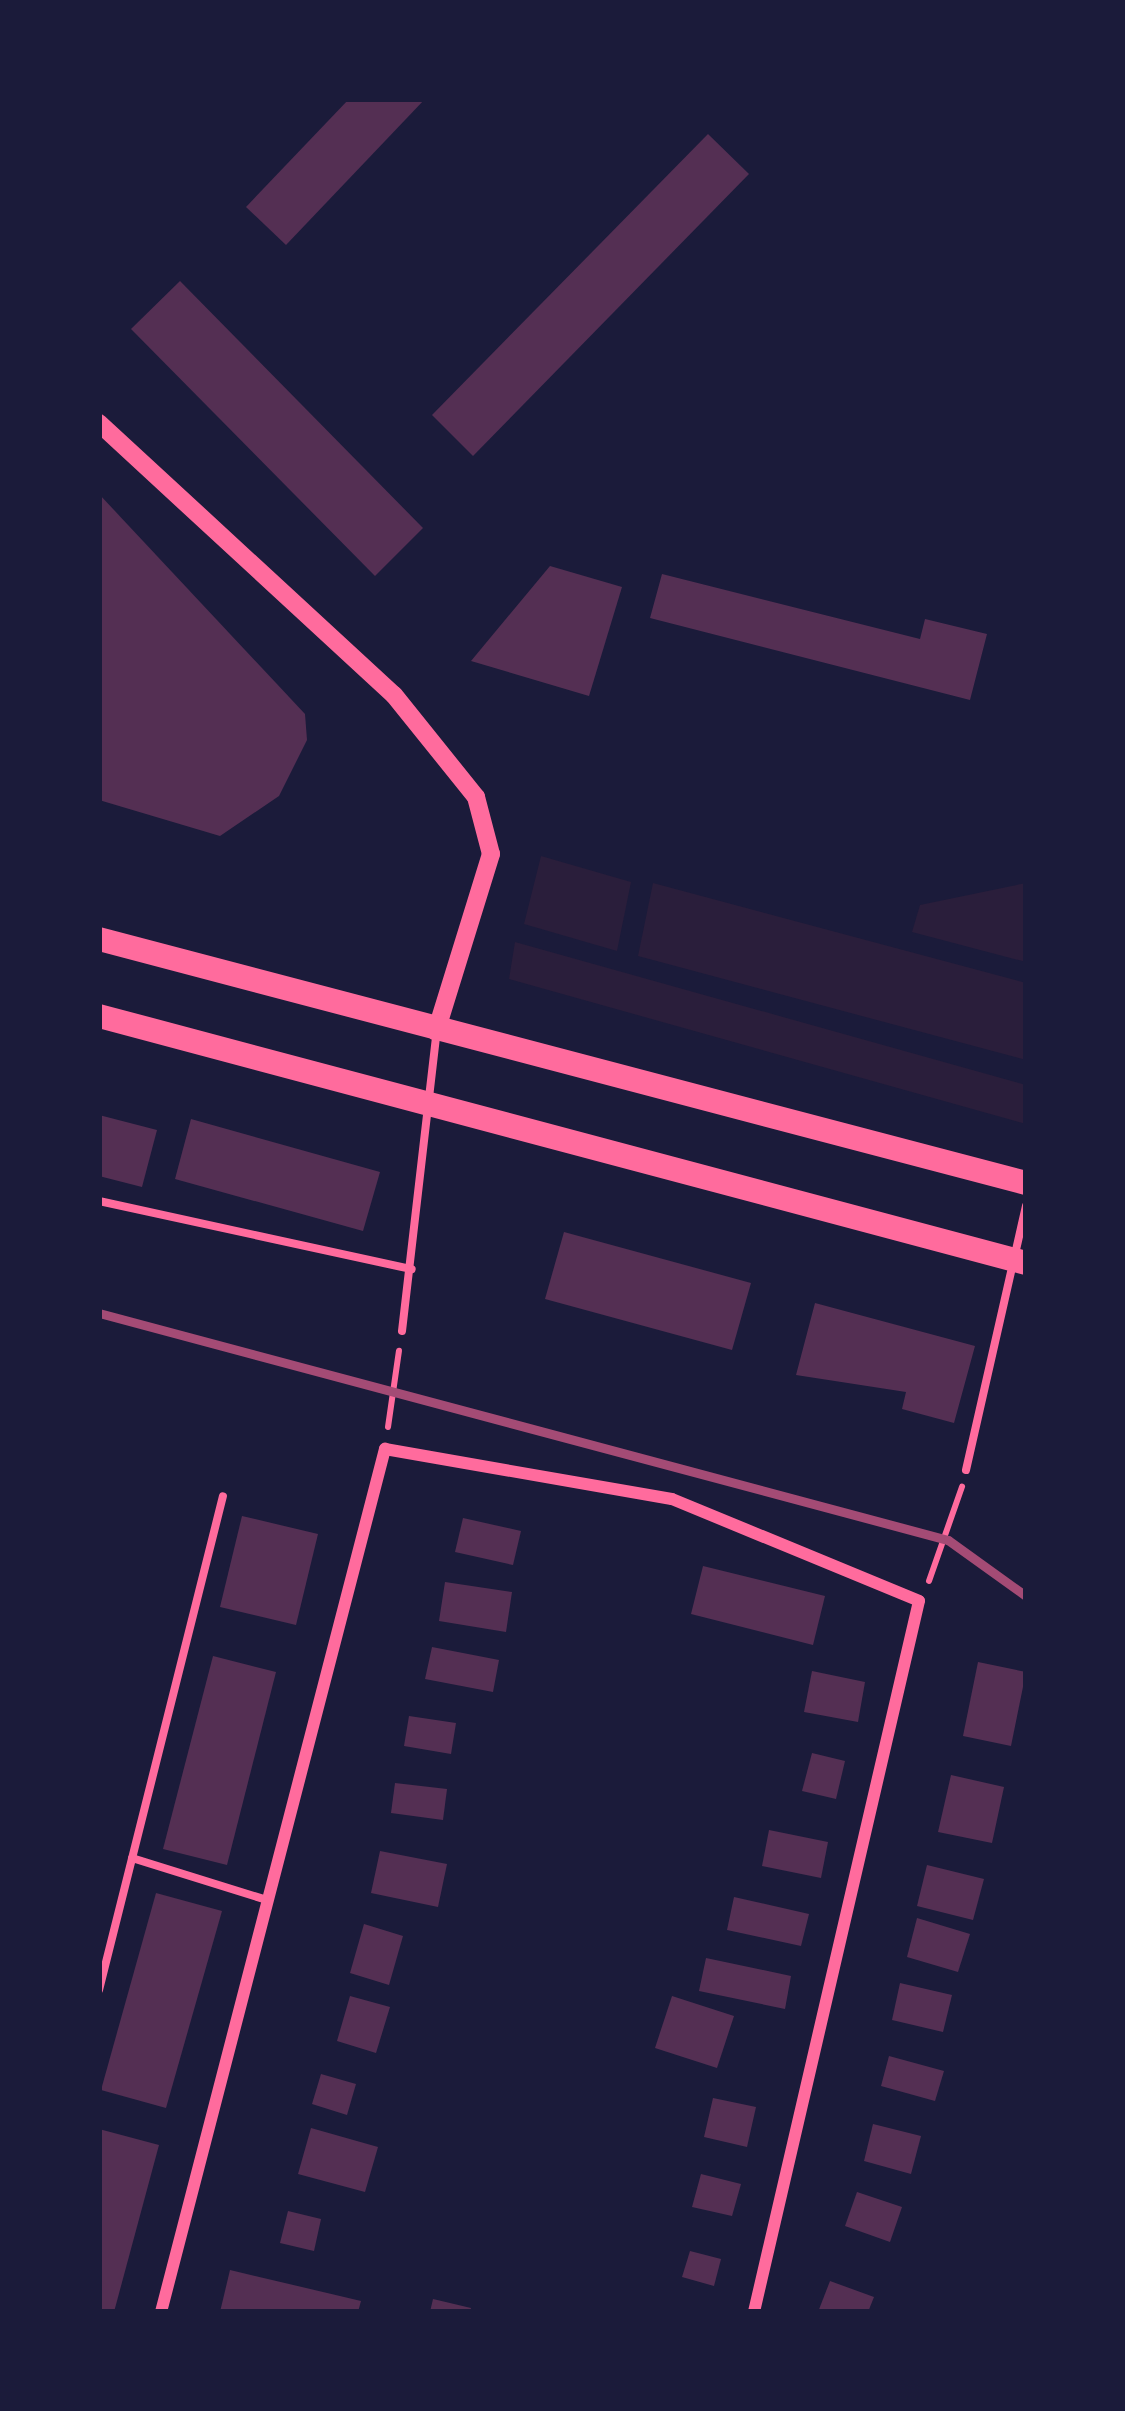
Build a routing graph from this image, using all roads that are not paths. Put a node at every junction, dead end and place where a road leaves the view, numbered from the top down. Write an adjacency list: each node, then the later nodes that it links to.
1 (99, 423): 4 (street)
2 (99, 939): 4 (main road)
3 (99, 1016): 5 (main road)
4 (436, 1033): 5 (lane); 6 (main road)
5 (428, 1106): 9 (main road); 10 (lane)
6 (1026, 1184)
7 (99, 1201): 10 (lane)
8 (1026, 1206): 9 (lane)
9 (1022, 1262): 12 (lane)
10 (412, 1269): 11 (lane)
11 (402, 1331)
12 (966, 1470)
13 (223, 1496): 14 (lane)
14 (132, 1858): 15 (lane); 16 (lane)
15 (268, 1900): 17 (street); 18 (street)
16 (99, 1990)
17 (161, 2312)
18 (754, 2312)

